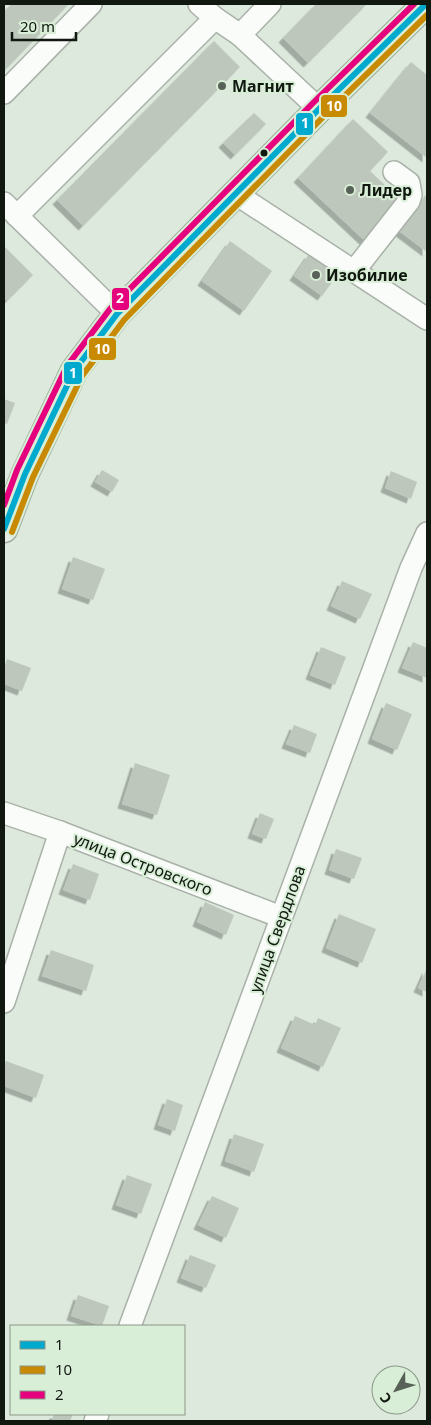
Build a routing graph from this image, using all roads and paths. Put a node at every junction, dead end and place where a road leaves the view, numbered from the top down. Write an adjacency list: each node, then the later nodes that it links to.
1 (91, 4): 6 (street)
2 (270, 4): 5 (street)
3 (426, 4): 7 (main road)
4 (207, 11): 5 (street); 10 (street)
5 (240, 35): 7 (street)
6 (4, 94)
7 (319, 109): 9 (main road)
8 (394, 172): 11 (street)
9 (236, 194): 11 (street); 12 (main road)
10 (10, 210): 12 (street)
11 (354, 271): 13 (street)
12 (117, 314): 14 (main road)
13 (427, 319)
14 (4, 529)
15 (427, 533): 18 (street, улица Свердлова)
16 (4, 813): 17 (street, улица Островского)
17 (60, 832): 18 (street, улица Островского); 19 (street)
18 (281, 917): 20 (street, улица Свердлова)
19 (4, 1002)
20 (130, 1325)

